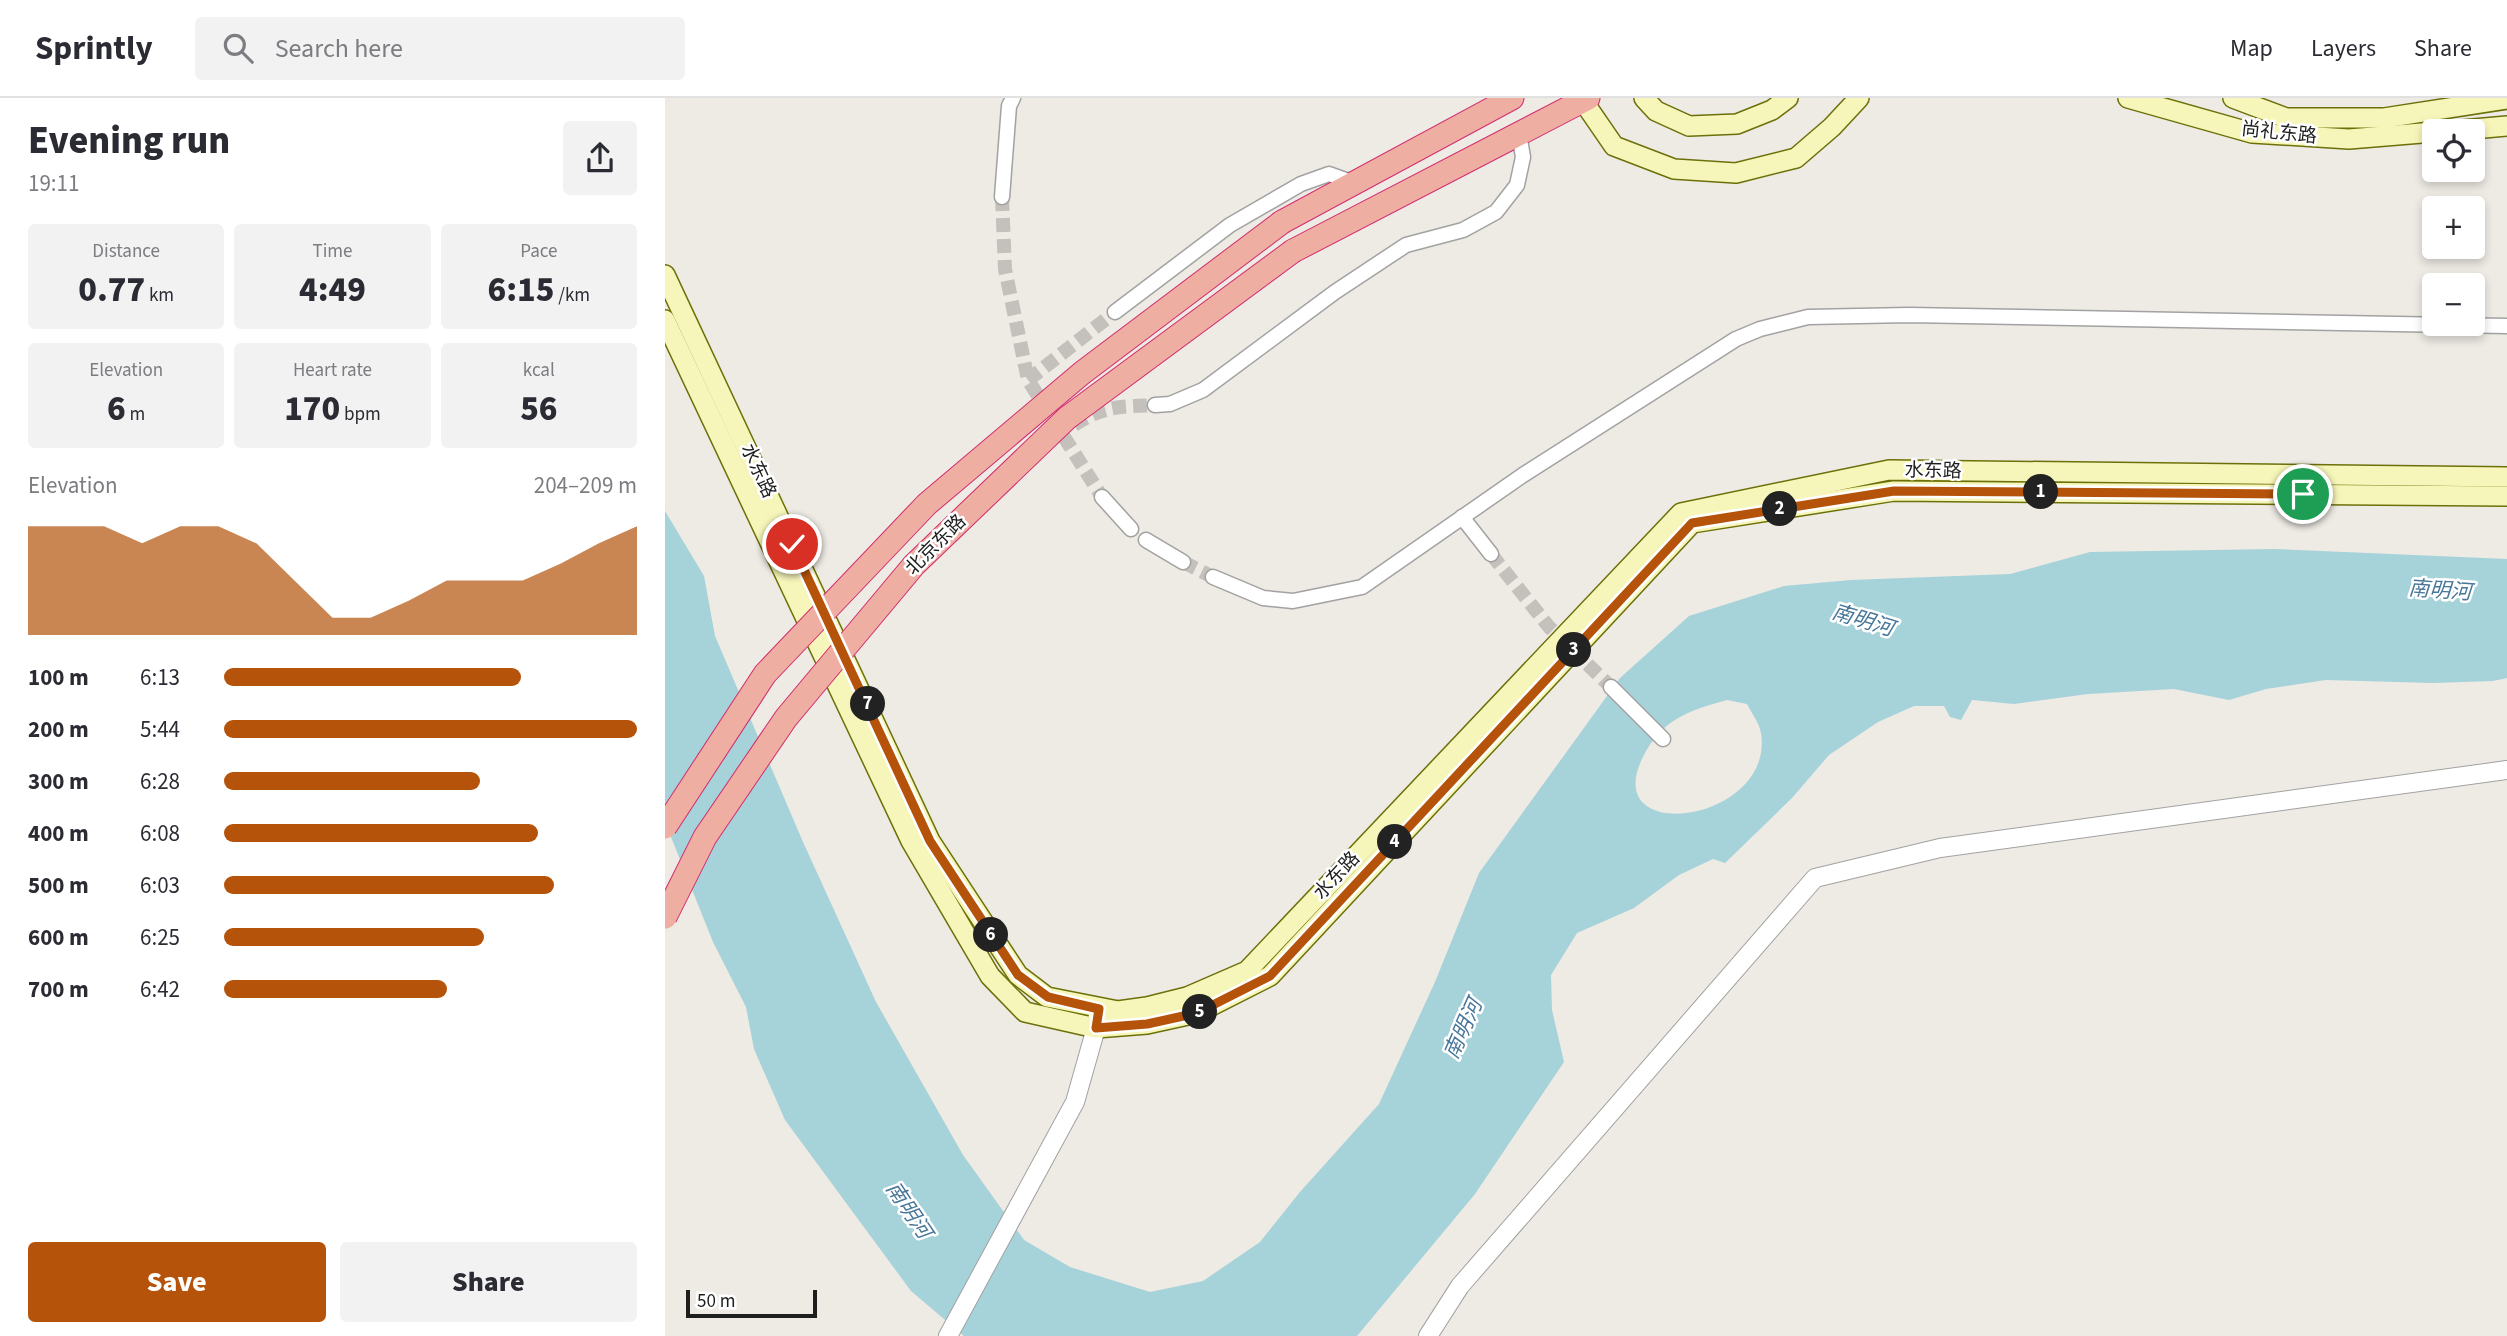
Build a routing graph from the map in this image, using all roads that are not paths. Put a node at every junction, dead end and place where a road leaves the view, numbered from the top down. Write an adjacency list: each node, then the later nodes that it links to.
1 (1013, 98): 15 (street)
2 (1512, 98): 14 (highway, 北京东路)
3 (1644, 98): 4 (main road)
4 (1788, 98)
5 (1860, 98): 8 (main road)
6 (2128, 98): 12 (main road, 尚礼东路)
7 (2233, 98): 9 (main road, 尚礼东路)
8 (1584, 99): 13 (highway, 北京东路)
9 (2507, 99)
10 (2507, 126): 11 (main road)
11 (2485, 128)
12 (2422, 133)
13 (1519, 134): 20 (street); 34 (highway, 北京东路, bridge)
14 (1354, 183): 17 (street); 33 (highway, 北京东路, bridge)
15 (1002, 197)
16 (665, 275): 35 (main road, 水东路)
17 (1115, 312)
18 (665, 320): 35 (main road, 水东路)
19 (2507, 326): 24 (street)
20 (1155, 405)
21 (2507, 477): 35 (main road, 水东路)
22 (2507, 496): 35 (main road, 水东路)
23 (1103, 497): 25 (street)
24 (1462, 517): 27 (street); 29 (street)
25 (1131, 529)
26 (1146, 540): 28 (street)
27 (1491, 554)
28 (1183, 562)
29 (1213, 577)
30 (1611, 687): 31 (street)
31 (1663, 739)
32 (2507, 770): 37 (street)
33 (665, 827)
34 (665, 917)
35 (1098, 1018): 36 (street)
36 (948, 1336)
37 (1428, 1336)

